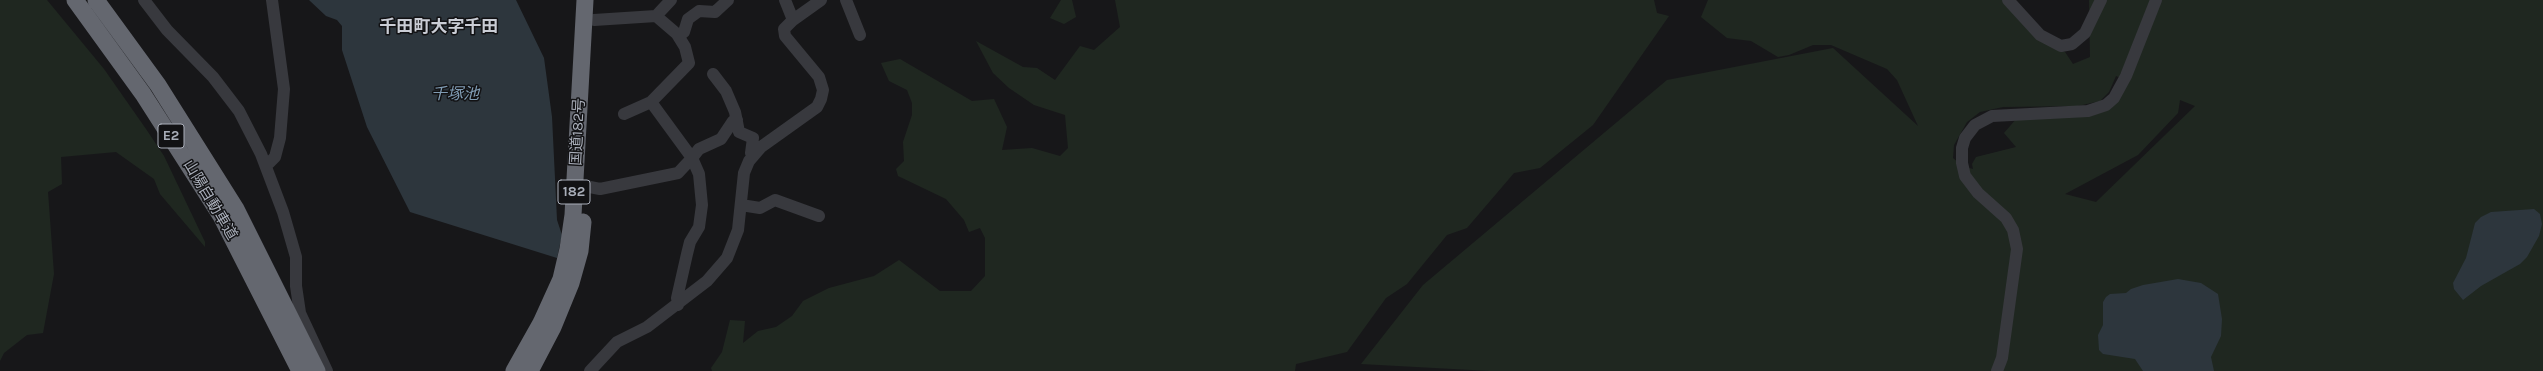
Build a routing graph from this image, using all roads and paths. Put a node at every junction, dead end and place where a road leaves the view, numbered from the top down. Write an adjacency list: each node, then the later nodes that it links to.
1 (75, 0): 30 (highway, 山陽自動車道 / E2)
2 (96, 0): 30 (highway, 山陽自動車道 / E2)
3 (144, 0): 26 (street)
4 (272, 0): 26 (street)
5 (585, 0): 35 (highway, 国道182号 / 182)
6 (595, 0): 16 (highway, 国道182号 / 182)
7 (671, 0): 15 (street)
8 (728, 0): 18 (street)
9 (785, 0): 17 (street)
10 (821, 0): 17 (street)
11 (846, 0): 19 (street)
12 (2008, 0): 13 (street)
13 (2101, 0)
14 (2156, 0): 38 (street)
15 (656, 16): 16 (street); 18 (street)
16 (594, 20): 27 (highway, 国道182号 / 182)
17 (793, 20): 24 (street)
18 (676, 34): 21 (street)
19 (860, 34)
20 (713, 74): 23 (street)
21 (651, 102): 22 (street); 25 (street)
22 (624, 114)
23 (737, 120): 24 (street); 25 (street)
24 (753, 156): 28 (street)
25 (692, 158): 27 (street); 31 (street)
26 (266, 166): 34 (street)
27 (585, 186): 36 (highway, 国道182号 / 182)
28 (741, 204): 29 (street); 31 (street)
29 (819, 216)
30 (263, 278): 32 (highway, 山陽自動車道 / E2); 33 (highway, 山陽自動車道 / E2)
31 (678, 305): 37 (street)
32 (300, 371)
33 (318, 371)
34 (327, 371)
35 (514, 371)
36 (530, 371)
37 (590, 371)
38 (1997, 371)

